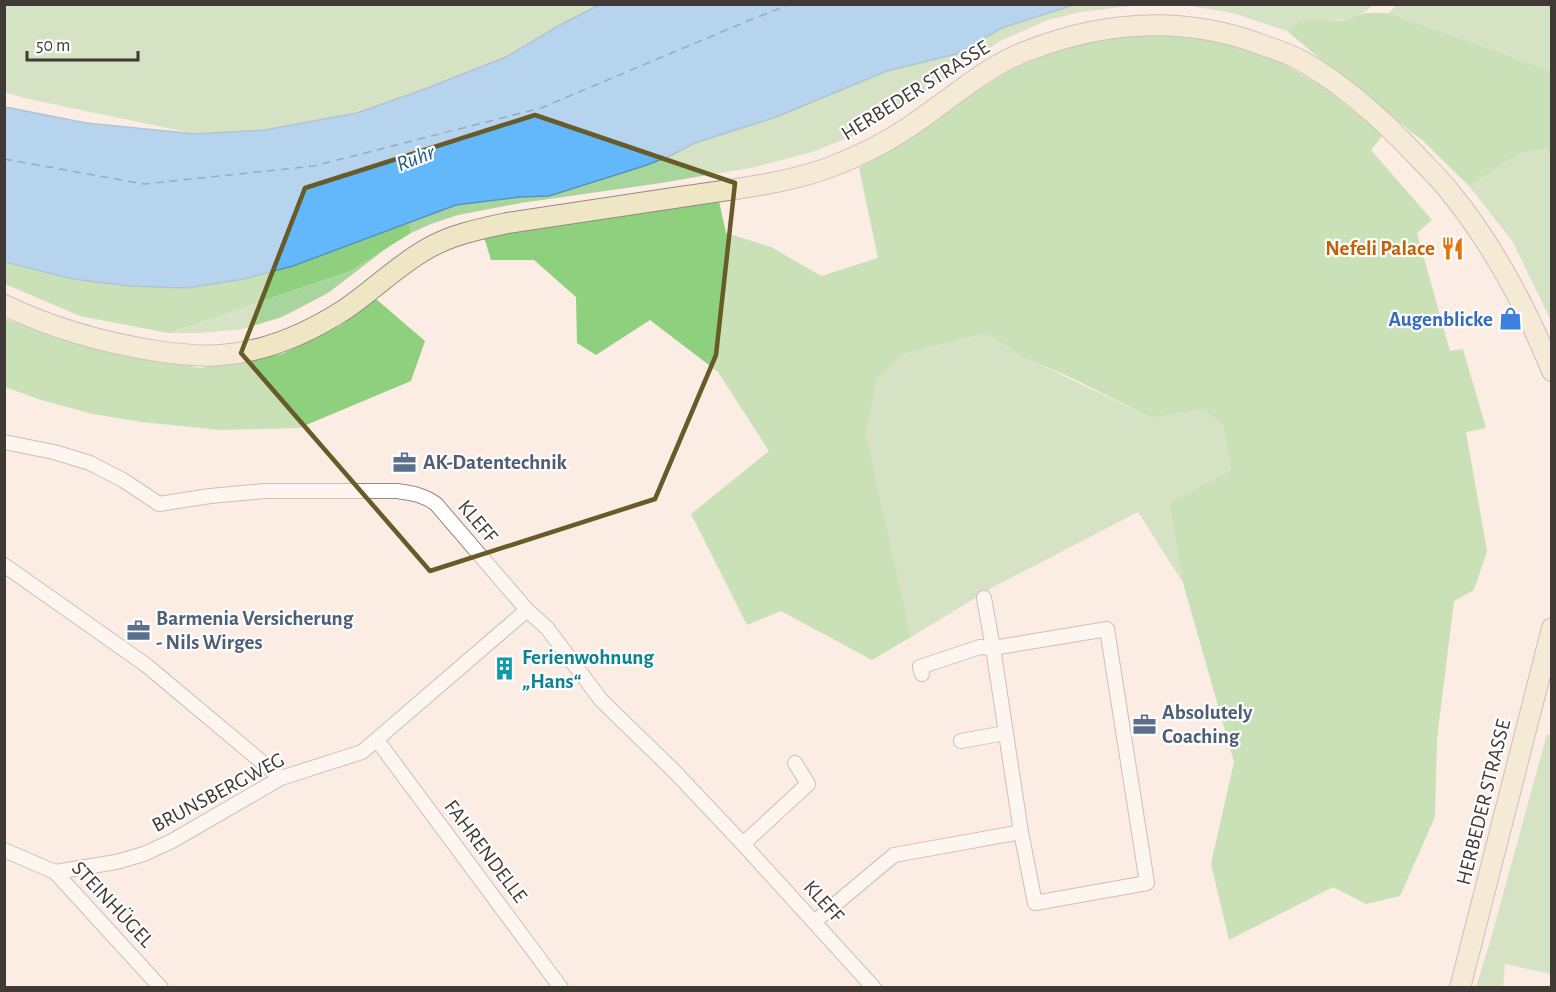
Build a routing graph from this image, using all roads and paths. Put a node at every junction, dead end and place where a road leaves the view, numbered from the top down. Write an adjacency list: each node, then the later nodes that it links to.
1 (4, 305): 2 (main road, HERBEDER STRASSE)
2 (1551, 371)
3 (4, 442): 6 (street, KLEFF)
4 (4, 565): 14 (street)
5 (984, 598): 8 (street)
6 (527, 610): 11 (street, BRUNSBERGWEG); 16 (street, KLEFF)
7 (1551, 628): 23 (main road, HERBEDER STRASSE)
8 (993, 648): 9 (street); 10 (street); 15 (street)
9 (922, 674)
10 (1005, 733): 12 (street); 15 (street)
11 (377, 740): 14 (street, BRUNSBERGWEG); 21 (street, FAHRENDELLE)
12 (961, 741)
13 (795, 763): 16 (street)
14 (281, 778): 18 (street, BRUNSBERGWEG)
15 (1021, 832): 19 (street)
16 (742, 844): 19 (street, KLEFF)
17 (4, 850): 18 (street, STEINHÜGEL)
18 (55, 872): 20 (street, STEINHÜGEL)
19 (814, 922): 22 (street, KLEFF)
20 (154, 984)
21 (561, 987)
22 (873, 987)
23 (1460, 987)

